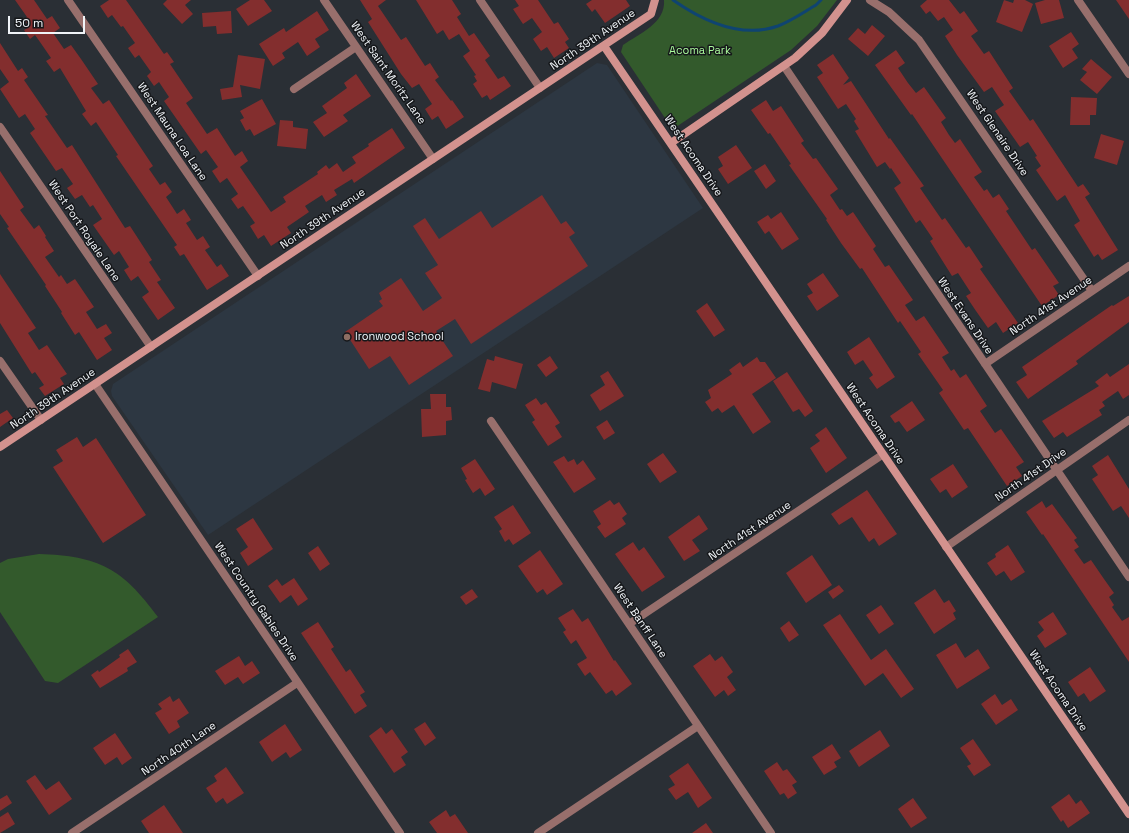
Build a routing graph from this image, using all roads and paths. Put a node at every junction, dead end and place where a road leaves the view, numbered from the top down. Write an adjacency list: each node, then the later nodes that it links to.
1 (68, 0): 18 (street, West Mauna Loa Lane)
2 (324, 0): 9 (street, West Saint Moritz Lane)
3 (480, 0): 12 (street)
4 (847, 0): 10 (street)
5 (870, 0): 19 (street, West Glenaire Drive)
6 (1078, 0): 11 (street)
7 (655, 4): 8 (street, North 39th Avenue)
8 (604, 46): 12 (street, North 39th Avenue); 15 (street, West Acoma Drive)
9 (356, 47): 13 (street); 16 (street, West Saint Moritz Lane)
10 (784, 66): 15 (street); 22 (street, West Evans Drive)
11 (1129, 74)
12 (540, 88): 16 (street, North 39th Avenue)
13 (294, 89)
14 (0, 127): 20 (street, West Port Royale Lane)
15 (671, 143): 28 (street, West Acoma Drive)
16 (433, 159): 18 (street, North 39th Avenue)
17 (1129, 266): 19 (street, North 41st Avenue)
18 (258, 276): 20 (street, North 39th Avenue)
19 (1092, 291): 22 (street, North 41st Avenue)
20 (151, 347): 23 (street, North 39th Avenue)
21 (0, 361): 24 (street)
22 (984, 364): 29 (street, West Evans Drive)
23 (95, 384): 24 (street, North 39th Avenue); 33 (street, West Country Gables Drive)
24 (41, 420): 27 (street, North 39th Avenue)
25 (1129, 420): 29 (street, North 41st Drive)
26 (491, 421): 32 (street, West Banff Lane)
27 (0, 448)
28 (882, 455): 30 (street, West Acoma Drive); 32 (street, North 41st Avenue)
29 (1056, 470): 30 (street, North 41st Drive); 31 (street, West Evans Drive)
30 (946, 547): 35 (street, West Acoma Drive)
31 (1129, 577)
32 (629, 624): 34 (street, West Banff Lane)
33 (298, 683): 36 (street, North 40th Lane); 37 (street, West Country Gables Drive)
34 (698, 726): 38 (street); 39 (street, West Banff Lane)
35 (1129, 814)
36 (72, 833)
37 (400, 833)
38 (538, 833)
39 (771, 833)

